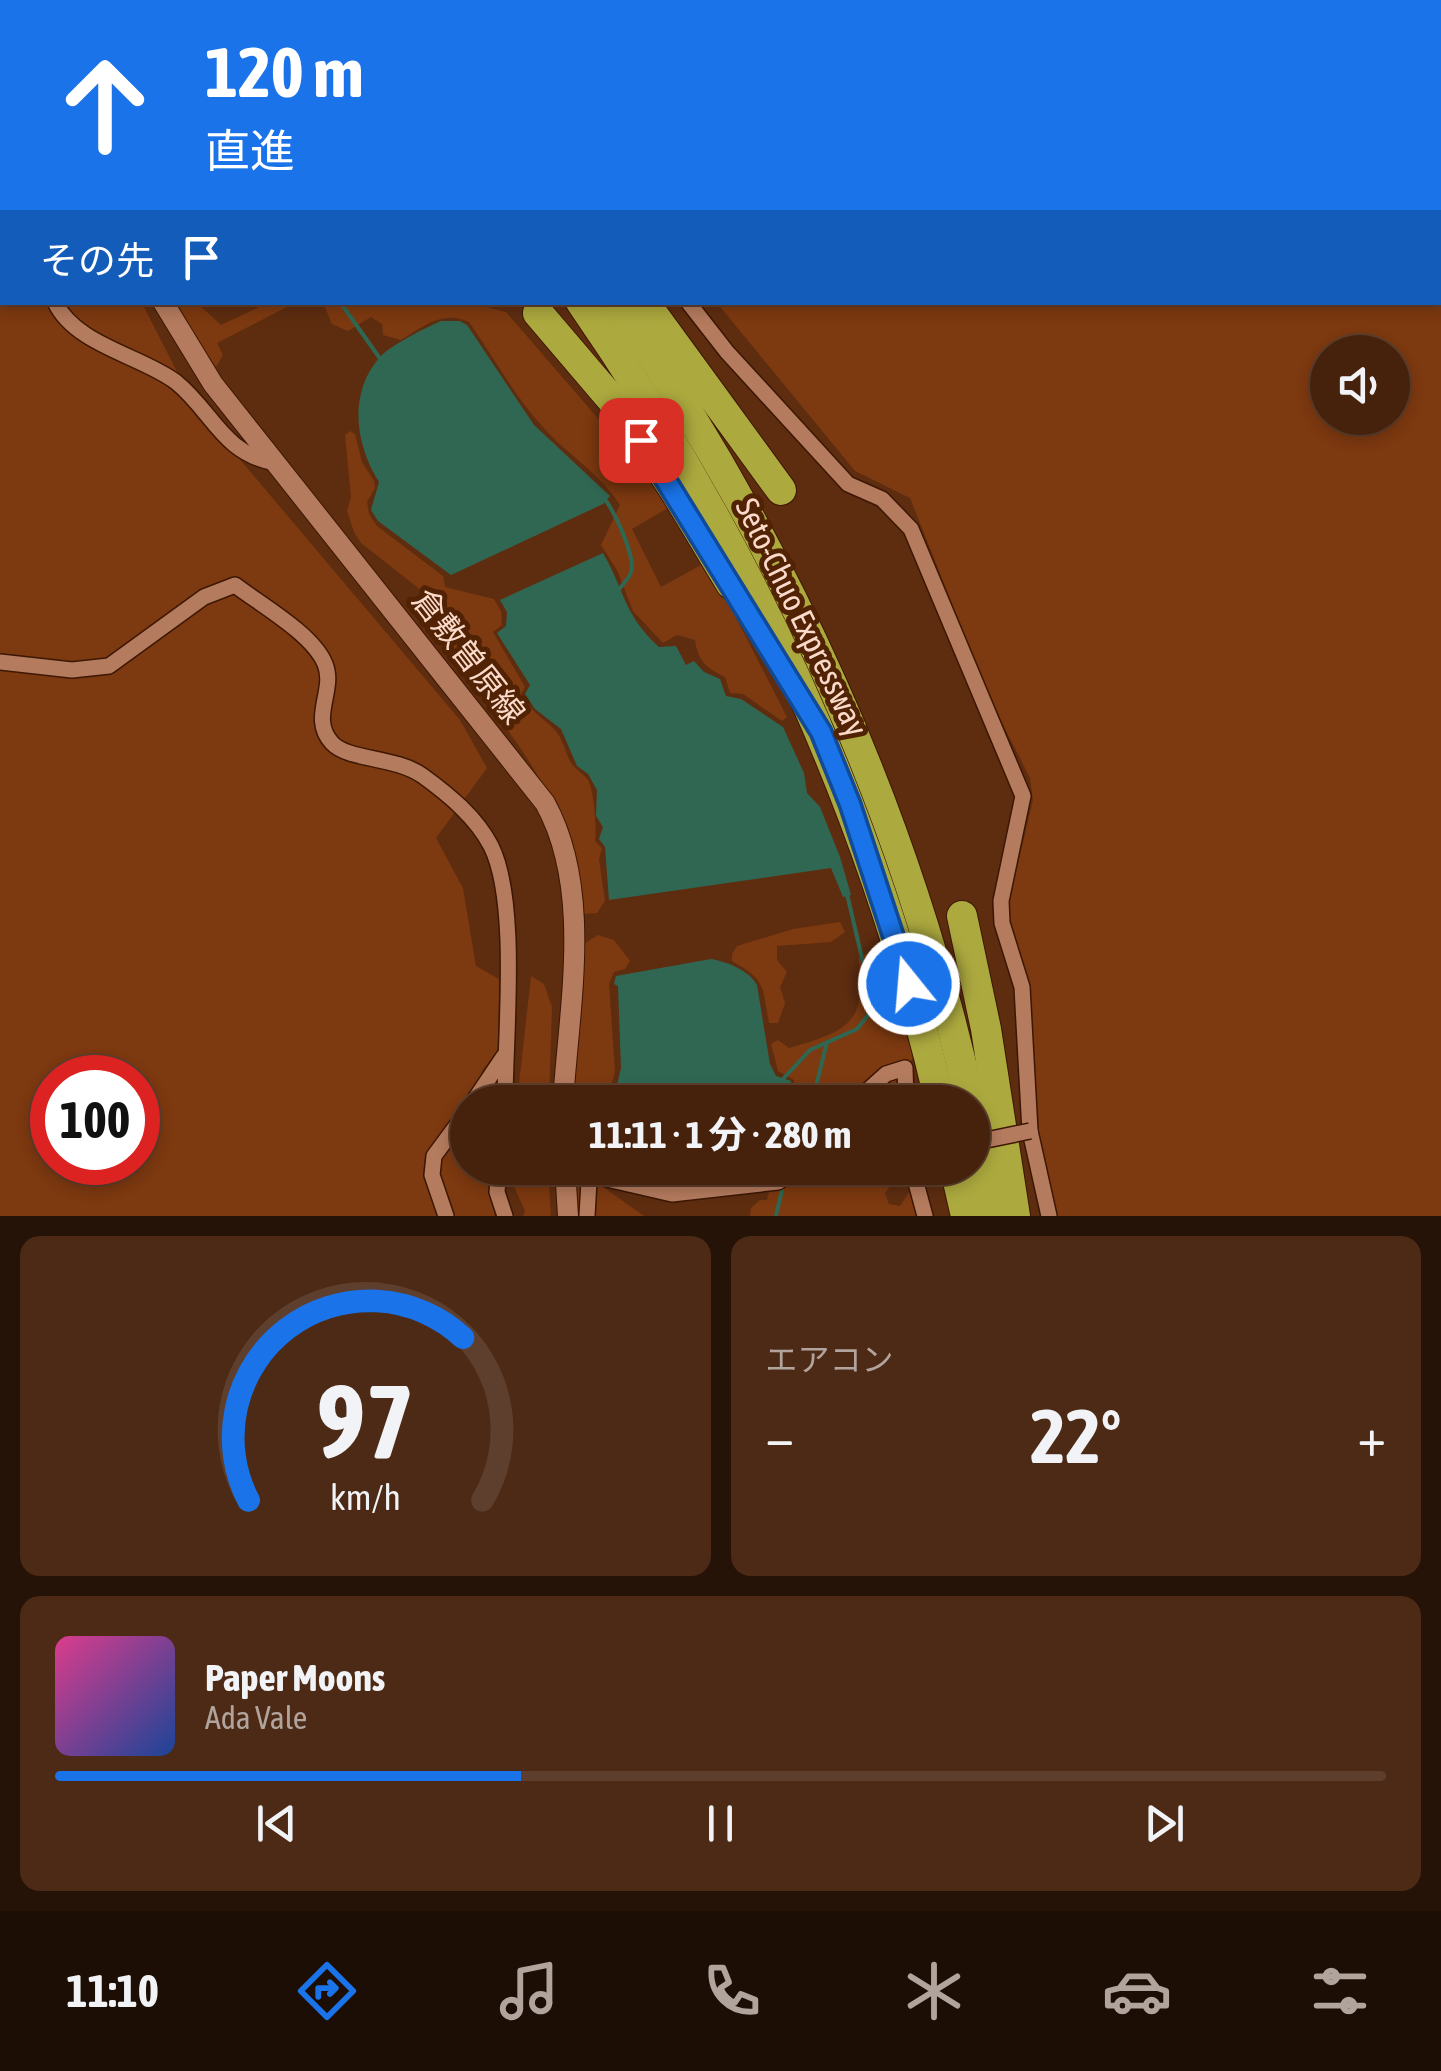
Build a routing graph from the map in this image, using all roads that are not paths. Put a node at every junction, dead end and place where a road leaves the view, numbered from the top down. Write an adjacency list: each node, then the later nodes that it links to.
1 (57, 305): 8 (street)
2 (165, 305): 8 (street, 倉敷曽原線)
3 (584, 305): 11 (highway, Seto-Chuo Expressway)
4 (618, 305): 20 (highway, Seto-Chuo Expressway)
5 (646, 305): 9 (highway)
6 (690, 305): 21 (street)
7 (538, 314): 11 (highway)
8 (276, 462): 16 (street, 倉敷曽原線)
9 (781, 490)
10 (0, 662): 13 (street)
11 (821, 732): 19 (highway, Seto-Chuo Expressway)
12 (962, 916): 39 (highway)
13 (505, 1056): 14 (street); 15 (street)
14 (485, 1085)
15 (505, 1085)
16 (565, 1085)
17 (874, 1085): 18 (street)
18 (906, 1085)
19 (935, 1085)
20 (966, 1085)
21 (1030, 1131): 23 (street, bridge); 40 (street)
22 (450, 1134): 32 (street)
23 (990, 1139)
24 (498, 1185): 33 (street)
25 (566, 1185): 34 (street)
26 (589, 1185): 35 (street)
27 (633, 1185): 28 (street)
28 (752, 1185)
29 (917, 1185): 36 (street)
30 (959, 1185): 37 (highway)
31 (989, 1185): 38 (highway)
32 (446, 1216)
33 (505, 1216)
34 (568, 1216)
35 (588, 1216)
36 (925, 1216)
37 (966, 1216)
38 (996, 1216)
39 (1014, 1216)
40 (1049, 1216)

